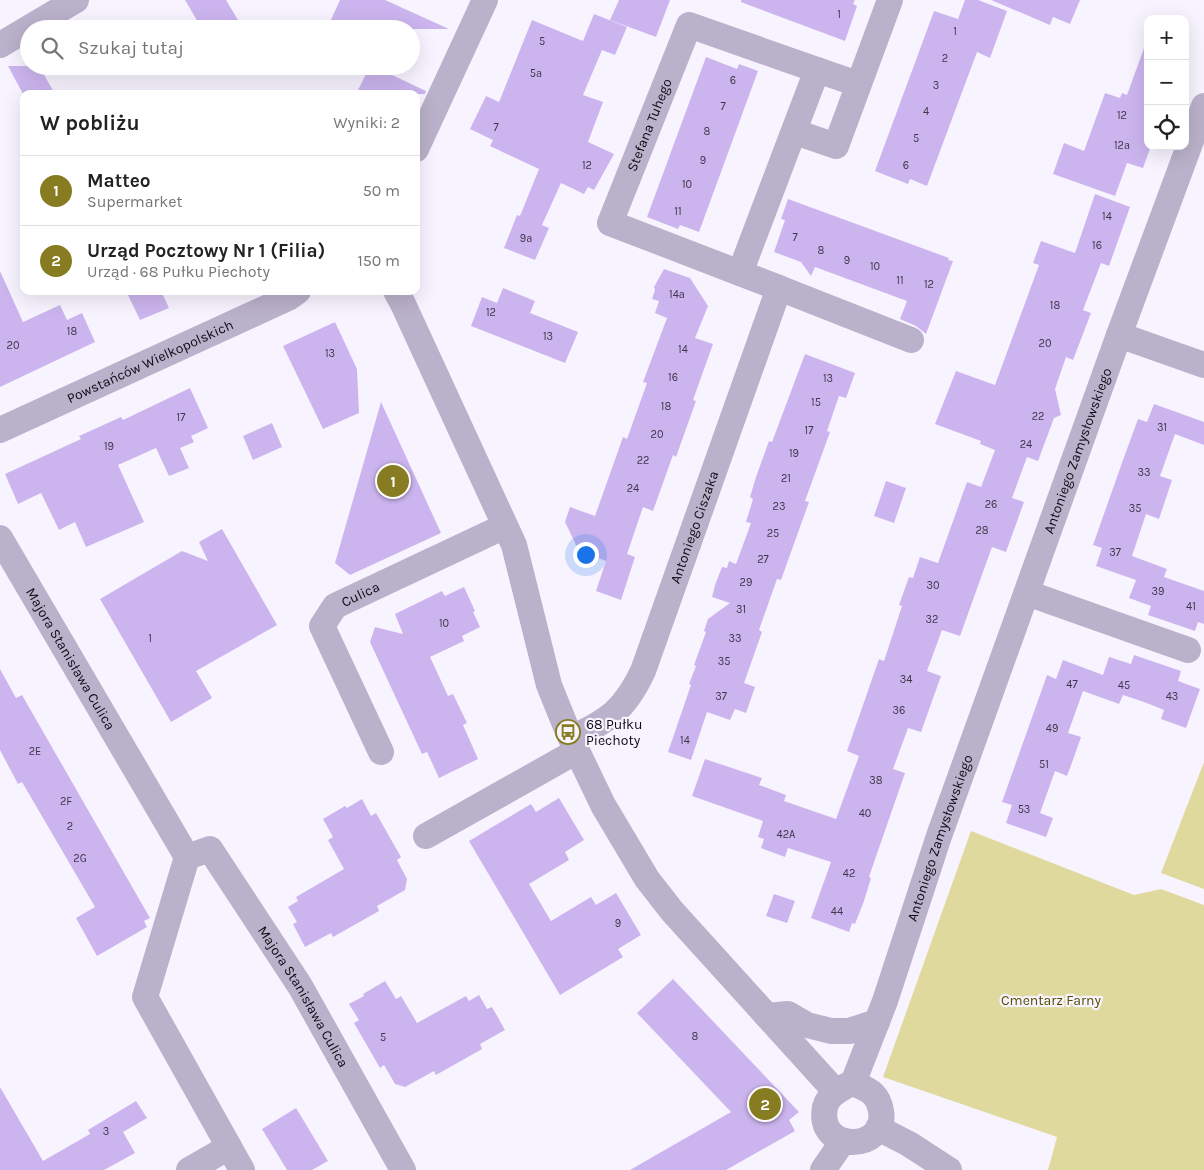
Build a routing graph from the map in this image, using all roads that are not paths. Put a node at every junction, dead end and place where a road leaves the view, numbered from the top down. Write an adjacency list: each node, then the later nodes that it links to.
1 (76, 0): 4 (street)
2 (485, 0): 11 (street)
3 (890, 0): 8 (street)
4 (42, 20)
5 (20, 33): 6 (street)
6 (0, 45)
7 (817, 70): 8 (street); 10 (street); 12 (street, Stefana Tuhego)
8 (858, 84): 10 (street)
9 (1204, 106): 16 (street, Antoniego Zamysłowskiego)
10 (795, 132): 12 (street)
11 (420, 140)
12 (740, 273): 13 (street)
13 (778, 288): 17 (street); 24 (street, Antoniego Ciszaka)
14 (292, 295): 19 (street, Powstańców Wielkopolskich)
15 (398, 295): 20 (street)
16 (1119, 335): 18 (street); 22 (street, Antoniego Zamysłowskiego)
17 (911, 340)
18 (1204, 365)
19 (0, 430)
20 (505, 526): 24 (street); 25 (street, Culica)
21 (0, 538): 27 (street, Majora Stanisława Culica)
22 (1027, 593): 23 (street); 29 (street, Antoniego Zamysłowskiego)
23 (1188, 650)
24 (574, 744): 26 (street, Antoniego Ciszaka); 28 (street)
25 (381, 752)
26 (426, 836)
27 (187, 857): 33 (street); 36 (street, Majora Stanisława Culica)
28 (767, 1016): 29 (street); 30 (street)
29 (877, 1022): 30 (street, Antoniego Zamysłowskiego)
30 (844, 1088): 31 (street); 32 (street)
31 (878, 1128): 32 (street); 38 (street)
32 (843, 1141): 37 (street)
33 (229, 1147): 34 (street); 35 (street)
34 (189, 1170)
35 (242, 1170)
36 (403, 1170)
37 (823, 1170)
38 (949, 1170)

